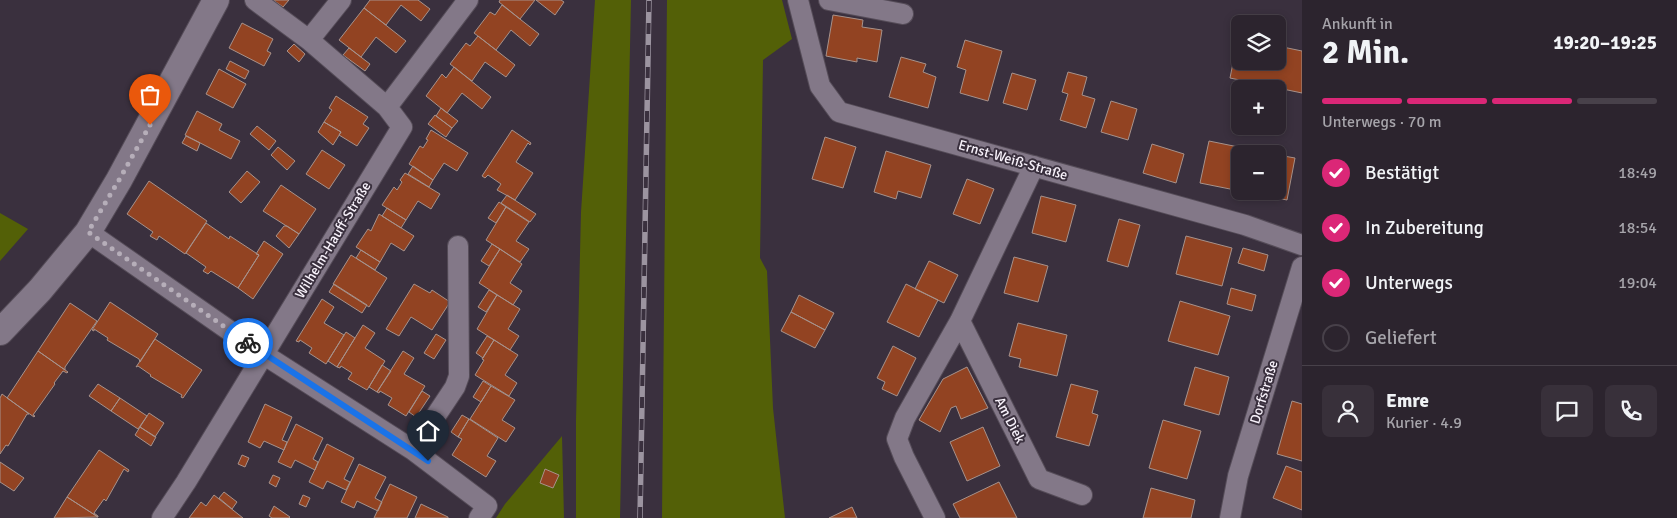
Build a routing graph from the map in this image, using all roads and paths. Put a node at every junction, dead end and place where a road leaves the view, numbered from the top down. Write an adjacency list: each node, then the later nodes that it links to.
1 (216, 0): 11 (street)
2 (255, 0): 8 (street, Wilhelm-Hauff-Straße)
3 (341, 0): 8 (street)
4 (468, 0): 9 (street)
5 (798, 0): 10 (street, Ernst-Weiß-Straße)
6 (829, 0): 7 (street)
7 (904, 14)
8 (309, 40): 9 (street, Wilhelm-Hauff-Straße)
9 (387, 107): 17 (street, Wilhelm-Hauff-Straße)
10 (1034, 166): 12 (street, Ernst-Weiß-Straße); 15 (street)
11 (88, 232): 16 (street); 17 (street)
12 (1302, 245)
13 (458, 246): 18 (street)
14 (1302, 267): 23 (street, Dorfstraße)
15 (960, 321): 19 (street, Am Diek); 22 (street)
16 (0, 332)
17 (263, 354): 18 (street); 20 (street, Wilhelm-Hauff-Straße)
18 (413, 450): 21 (street)
19 (1082, 495)
20 (162, 518)
21 (479, 518)
22 (935, 518)
23 (1230, 518)

